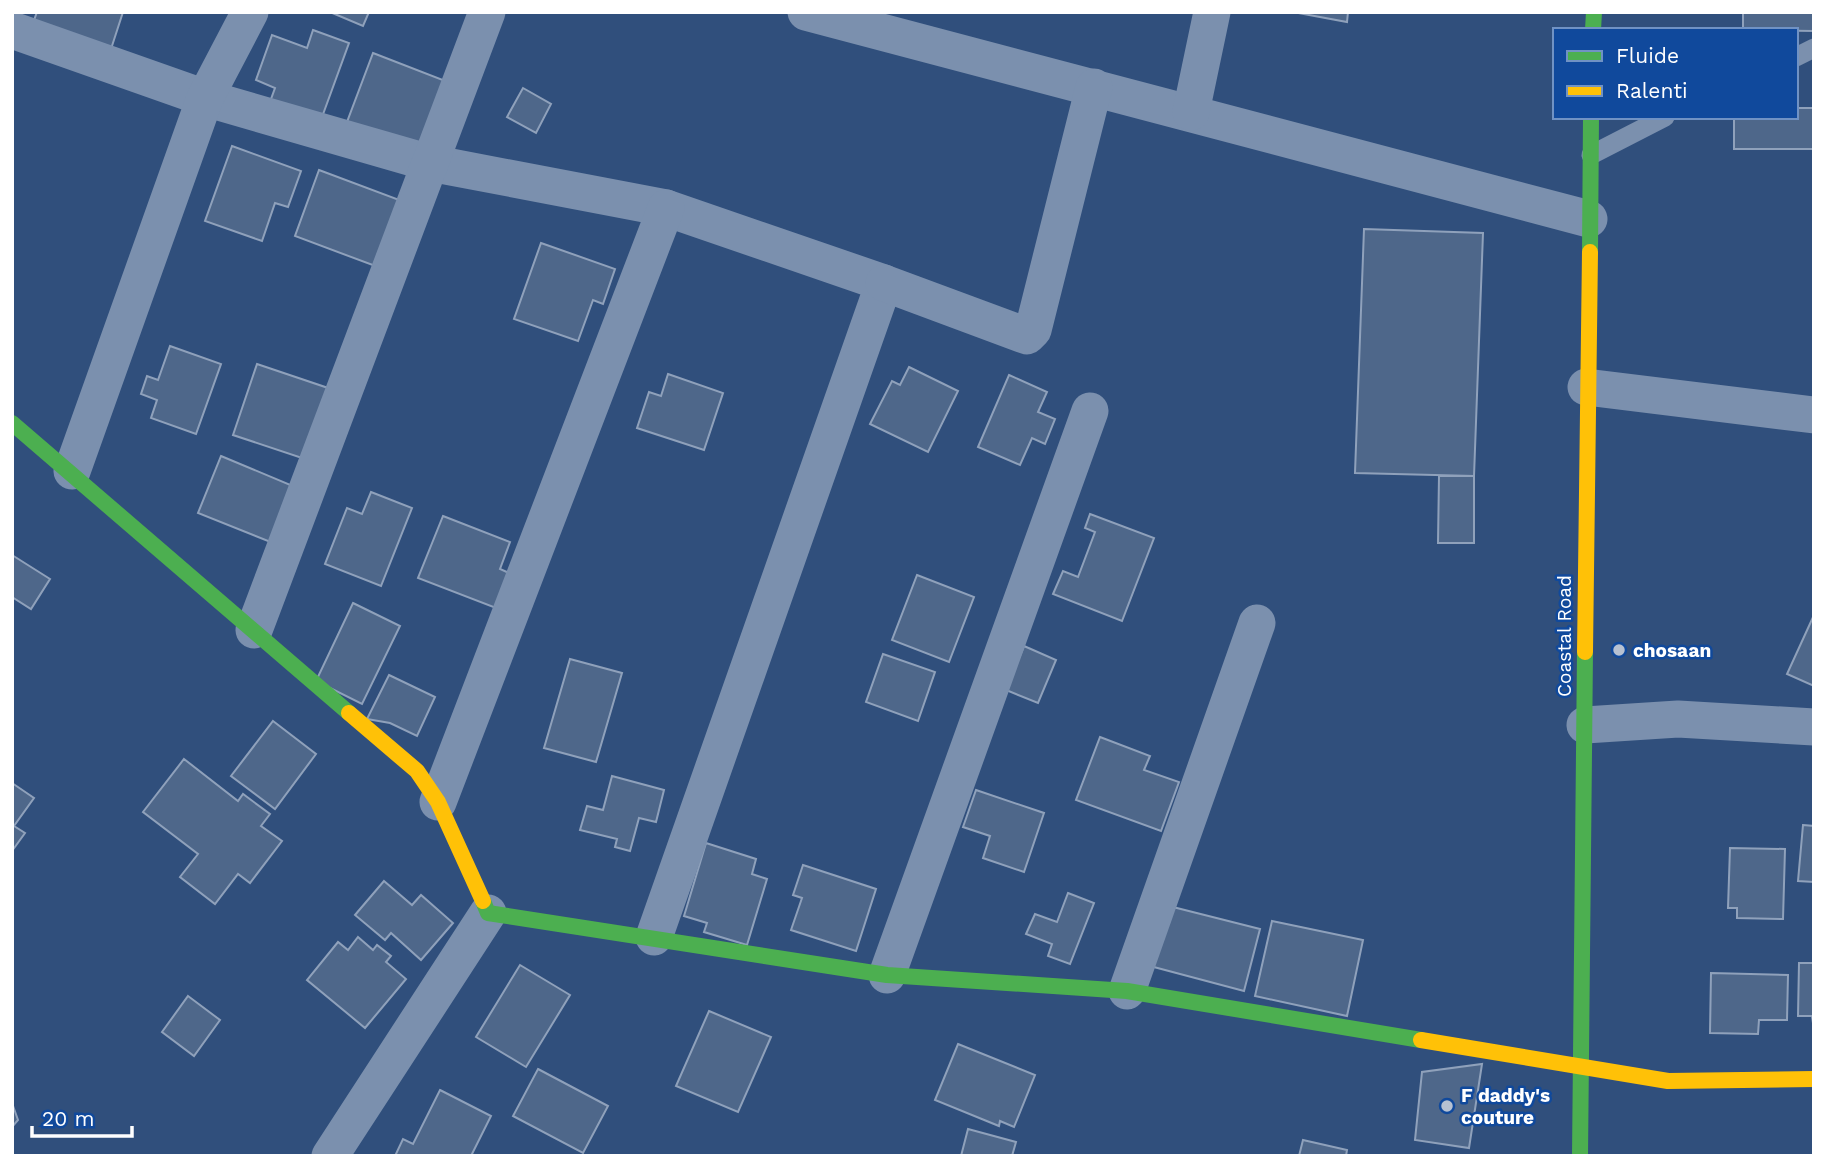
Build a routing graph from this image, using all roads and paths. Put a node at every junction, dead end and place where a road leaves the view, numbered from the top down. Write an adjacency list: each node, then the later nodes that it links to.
1 (250, 12): 9 (street)
2 (486, 12): 14 (street)
3 (806, 12): 8 (street)
4 (1212, 12): 10 (street)
5 (12, 30): 9 (street)
6 (1814, 48): 7 (lane)
7 (1798, 56)
8 (1094, 87): 10 (street); 17 (street)
9 (205, 98): 14 (street); 22 (street)
10 (1191, 112): 16 (street)
11 (1591, 119): 13 (street, Coastal Road)
12 (1661, 119): 13 (lane)
13 (1591, 155): 16 (street, Coastal Road)
14 (430, 163): 15 (street); 24 (street)
15 (666, 208): 17 (street); 27 (street)
16 (1589, 219): 18 (street, Coastal Road)
17 (884, 283): 29 (street)
18 (1586, 387): 20 (street); 25 (street, Coastal Road)
19 (1090, 411): 30 (street)
20 (1814, 415)
21 (12, 423): 22 (street)
22 (72, 471): 24 (street)
23 (1257, 623): 31 (street)
24 (254, 630): 27 (street)
25 (1585, 724): 26 (street); 32 (street, Coastal Road)
26 (1814, 727)
27 (438, 802): 28 (street)
28 (488, 913): 29 (street); 34 (street)
29 (654, 937): 30 (street)
30 (887, 975): 31 (street)
31 (1127, 990): 32 (street)
32 (1581, 1067): 33 (street); 35 (street, Coastal Road)
33 (1814, 1079)
34 (330, 1156)
35 (1580, 1156)

